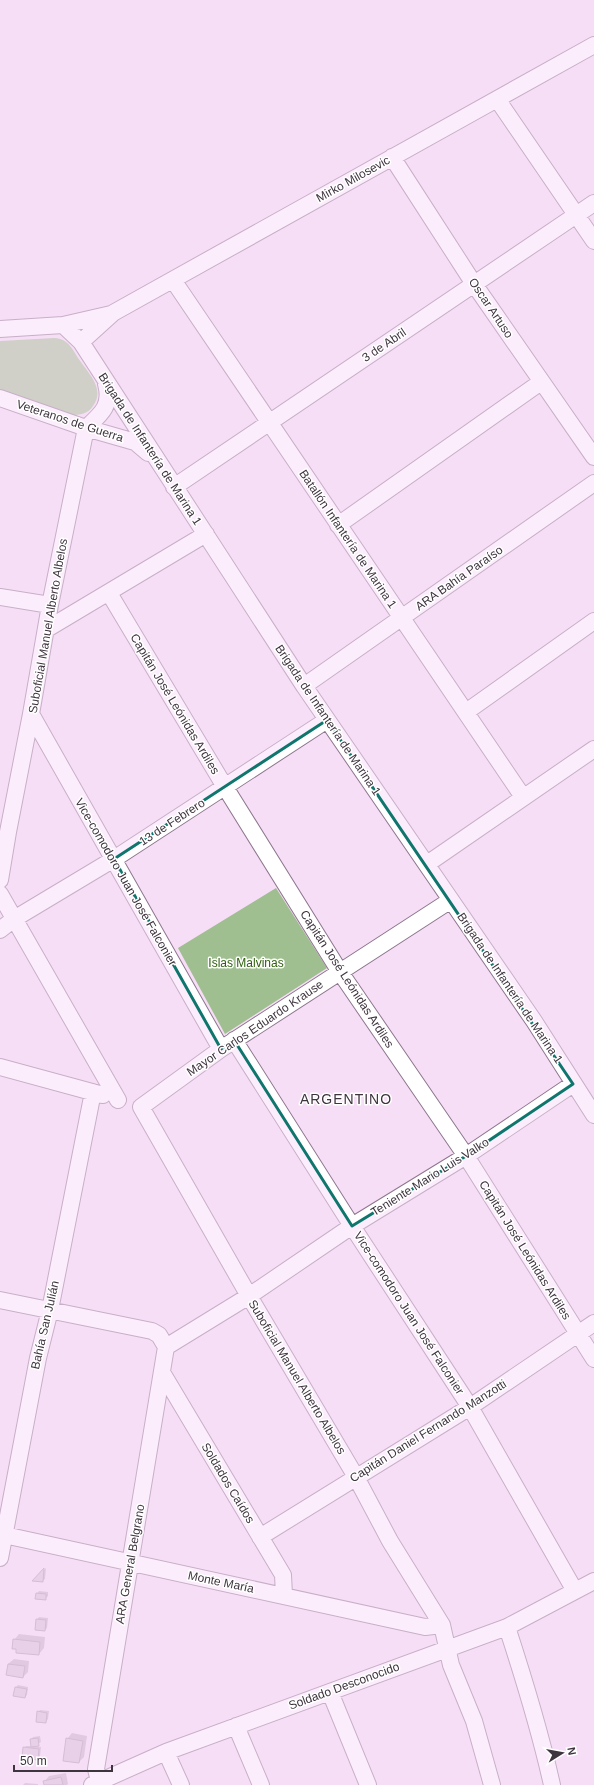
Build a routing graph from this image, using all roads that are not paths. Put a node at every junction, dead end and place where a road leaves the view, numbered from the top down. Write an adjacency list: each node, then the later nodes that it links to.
1 (594, 45): 2 (street, Mirko Milosevic)
2 (497, 99): 3 (street, Mirko Milosevic); 5 (street)
3 (392, 157): 7 (street, Mirko Milosevic); 8 (street, Oscar Artuso)
4 (594, 203): 5 (street, 3 de Abril)
5 (577, 215): 6 (street); 8 (street, 3 de Abril)
6 (594, 241)
7 (173, 280): 9 (street, Mirko Milosevic); 16 (street, Batallón Infantería de Marina 1)
8 (474, 284): 14 (street, Oscar Artuso); 16 (street, 3 de Abril)
9 (113, 313): 10 (street, Mirko Milosevic); 12 (street, Mirko Milosevic)
10 (63, 325): 11 (street, Mirko Milosevic); 12 (street, Brigada de Infantería de Marina 1)
11 (0, 329)
12 (81, 342): 13 (street, Brigada de Infantería de Marina 1)
13 (105, 380): 17 (street); 19 (street, Brigada de Infantería de Marina 1)
14 (541, 382): 18 (street, Oscar Artuso); 22 (street)
15 (0, 398): 17 (street, Veteranos de Guerra)
16 (269, 423): 21 (street, 3 de Abril); 22 (street, Batallón Infantería de Marina 1)
17 (86, 428): 19 (street, Veteranos de Guerra); 26 (street, Suboficial Manuel Alberto Albelos)
18 (594, 457)
19 (157, 461): 21 (street, Brigada de Infantería de Marina 1)
20 (594, 483): 27 (street, ARA Bahía Paraíso)
21 (174, 487): 23 (street, Brigada de Infantería de Marina 1)
22 (338, 525): 27 (street, Batallón Infantería de Marina 1)
23 (206, 534): 24 (street); 30 (street, Brigada de Infantería de Marina 1)
24 (109, 593): 29 (street); 35 (street, Capitán José Leónidas Ardiles)
25 (0, 597): 26 (street)
26 (50, 605): 29 (street, Suboficial Manuel Alberto Albelos)
27 (401, 618): 30 (street, ARA Bahía Paraíso); 31 (street, Batallón Infantería de Marina 1)
28 (594, 621): 31 (street)
29 (47, 629): 32 (street, Suboficial Manuel Alberto Albelos)
30 (304, 686): 33 (street, Brigada de Infantería de Marina 1)
31 (466, 712): 36 (street, Batallón Infantería de Marina 1)
32 (32, 714): 37 (street, Suboficial Manuel Alberto Albelos); 38 (street, Vice-comodoro Juan José Falconier)
33 (327, 720): 35 (street, 13 de Febrero); 39 (street, Brigada de Infantería de Marina 1)
34 (594, 749): 36 (street)
35 (225, 787): 38 (street, 13 de Febrero); 45 (street, Capitán José Leónidas Ardiles)
36 (523, 797): 39 (street)
37 (4, 831): 40 (street, Suboficial Manuel Alberto Albelos)
38 (114, 859): 43 (street, 13 de Febrero); 46 (street, Vice-comodoro Juan José Falconier)
39 (427, 864): 42 (street, Brigada de Infantería de Marina 1)
40 (0, 880)
41 (0, 894): 43 (street)
42 (452, 900): 45 (street, Mayor Carlos Eduardo Krause); 48 (street, Brigada de Infantería de Marina 1)
43 (14, 919): 44 (street, 13 de Febrero); 50 (street)
44 (0, 930)
45 (340, 972): 46 (street, Mayor Carlos Eduardo Krause); 53 (street, Capitán José Leónidas Ardiles)
46 (228, 1044): 51 (street, Mayor Carlos Eduardo Krause); 54 (street, Vice-comodoro Juan José Falconier)
47 (0, 1067): 49 (street)
48 (573, 1084): 52 (street, Brigada de Infantería de Marina 1); 53 (street, Teniente Mario Luis Valko)
49 (93, 1092): 50 (street); 57 (street, Bahía San Julián)
50 (118, 1100): 51 (street)
51 (140, 1107): 55 (street, Suboficial Manuel Alberto Albelos)
52 (594, 1115)
53 (466, 1156): 54 (street, Teniente Mario Luis Valko); 59 (street, Capitán José Leónidas Ardiles)
54 (352, 1226): 55 (street, Teniente Mario Luis Valko); 63 (street, Vice-comodoro Juan José Falconier)
55 (249, 1296): 60 (street, Teniente Mario Luis Valko); 64 (street, Suboficial Manuel Alberto Albelos)
56 (0, 1300): 57 (street)
57 (50, 1310): 60 (street); 65 (street, Bahía San Julián)
58 (594, 1324): 59 (street, Capitán Daniel Fernando Manzotti)
59 (578, 1334): 61 (street, Capitán José Leónidas Ardiles); 63 (street, Capitán Daniel Fernando Manzotti)
60 (166, 1347): 62 (street, ARA General Belgrano)
61 (594, 1359)
62 (163, 1374): 66 (street, Soldados Caídos); 68 (street, ARA General Belgrano)
63 (470, 1407): 64 (street, Capitán Daniel Fernando Manzotti); 70 (street, Vice-comodoro Juan José Falconier)
64 (356, 1477): 66 (street, Capitán Daniel Fernando Manzotti); 72 (street, Suboficial Manuel Alberto Albelos)
65 (2, 1535): 67 (street, Bahía San Julián); 68 (street, Monte María)
66 (260, 1537): 71 (street, Soldados Caídos)
67 (0, 1558)
68 (130, 1563): 71 (street, Monte María); 78 (street, ARA General Belgrano)
69 (594, 1581): 70 (street, Soldado Desconocido)
70 (575, 1591): 73 (street, Soldado Desconocido)
71 (284, 1595): 72 (street, Monte María)
72 (442, 1625): 74 (street, Suboficial Manuel Alberto Albelos)
73 (507, 1627): 74 (street, Soldado Desconocido); 83 (street)
74 (447, 1650): 75 (street, Soldado Desconocido); 82 (street, Suboficial Manuel Alberto Albelos)
75 (330, 1692): 76 (street, Soldado Desconocido); 81 (street)
76 (236, 1726): 77 (street, Soldado Desconocido); 80 (street)
77 (166, 1752): 78 (street, Soldado Desconocido); 79 (street)
78 (96, 1783)
79 (181, 1785)
80 (262, 1785)
81 (368, 1785)
82 (492, 1785)
83 (552, 1785)

